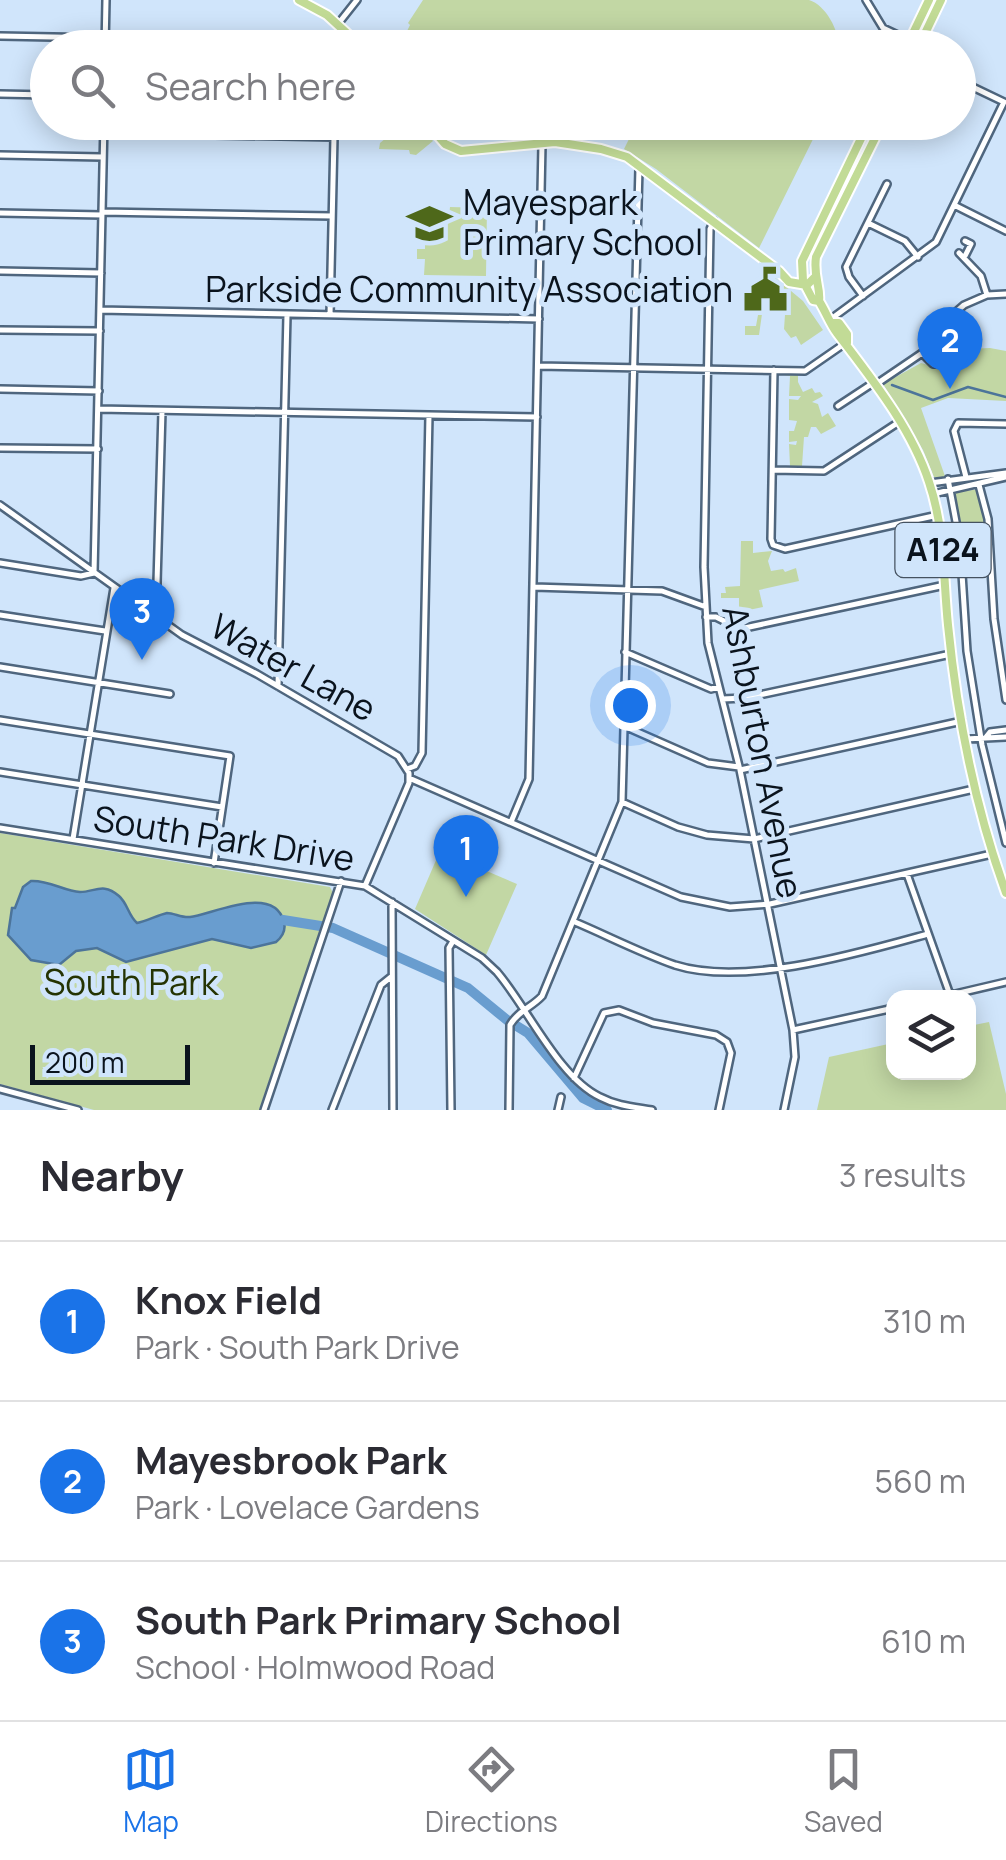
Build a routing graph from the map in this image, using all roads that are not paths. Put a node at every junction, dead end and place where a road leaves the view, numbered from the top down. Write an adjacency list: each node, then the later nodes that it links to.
1 (106, 0): 8 (street)
2 (299, 0): 7 (main road)
3 (357, 0): 7 (street)
4 (866, 0): 9 (street)
5 (929, 0): 10 (main road)
6 (942, 0): 11 (main road)
7 (341, 28)
8 (106, 30)
9 (886, 30)
10 (915, 30)
11 (927, 30)
12 (0, 36): 13 (street)
13 (30, 37)
14 (976, 89): 17 (street)
15 (0, 94): 16 (street)
16 (30, 95)
17 (1004, 102): 18 (street)
18 (1002, 119): 31 (street)
19 (104, 140): 26 (street)
20 (334, 140): 34 (street)
21 (442, 140): 24 (main road)
22 (860, 140): 29 (main road)
23 (874, 140): 30 (main road)
24 (542, 142): 27 (main road); 53 (street)
25 (0, 155): 26 (street)
26 (103, 157): 33 (street)
27 (641, 165): 35 (main road); 61 (street)
28 (888, 184): 36 (street)
29 (837, 189): 30 (main road); 40 (main road)
30 (847, 194): 44 (main road)
31 (954, 205): 37 (street); 39 (street)
32 (0, 212): 33 (street)
33 (102, 213): 34 (street); 43 (street)
34 (332, 216): 52 (street)
35 (714, 222): 42 (main road); 62 (street, Ashburton Avenue)
36 (868, 223): 39 (street); 48 (street)
37 (1006, 231)
38 (965, 241): 47 (street)
39 (918, 256): 48 (street)
40 (801, 270): 42 (main road); 44 (main road); 45 (main road)
41 (0, 271): 43 (street)
42 (779, 271): 45 (main road)
43 (101, 272): 50 (street)
44 (814, 276): 45 (main road); 49 (main road, A124)
45 (804, 285): 49 (main road, A124)
46 (1006, 294): 47 (street)
47 (987, 295): 58 (street)
48 (862, 296): 54 (street)
49 (819, 302): 54 (main road, A124)
50 (100, 310): 51 (street); 56 (street)
51 (287, 314): 52 (street); 70 (street)
52 (330, 315): 53 (street)
53 (539, 319): 60 (street)
54 (832, 321): 57 (main road, A124)
55 (0, 330): 56 (street)
56 (100, 331): 66 (street)
57 (847, 343): 63 (street); 64 (main road, A124)
58 (922, 354): 59 (street); 64 (street)
59 (940, 364)
60 (538, 366): 61 (street); 72 (street)
61 (634, 368): 62 (street); 92 (street)
62 (707, 368): 63 (street); 93 (street, Ashburton Avenue)
63 (774, 370): 77 (street)
64 (874, 384): 67 (street); 73 (main road, A124)
65 (0, 389): 66 (street)
66 (99, 390): 68 (street)
67 (838, 406)
68 (98, 409): 69 (street); 76 (street)
69 (162, 410): 70 (street); 96 (street)
70 (286, 412): 71 (street); 102 (street)
71 (428, 414): 72 (street); 115 (street)
72 (537, 417): 90 (street)
73 (899, 422): 77 (street); 81 (main road, A124)
74 (1006, 424): 79 (street)
75 (0, 448): 76 (street)
76 (98, 449): 88 (street)
77 (772, 470): 86 (street)
78 (1006, 475): 79 (street); 82 (street)
79 (966, 476): 80 (street)
80 (948, 479): 81 (street); 83 (street)
81 (930, 483): 84 (main road, A124)
82 (979, 484): 83 (street); 106 (street)
83 (950, 490): 84 (street); 112 (street)
84 (934, 494): 86 (main road, A124)
85 (0, 504): 88 (street, Water Lane)
86 (938, 514): 89 (main road, A124)
87 (0, 562): 88 (street)
88 (94, 573): 91 (street, Water Lane)
89 (945, 584): 95 (street); 99 (main road, A124)
90 (534, 587): 92 (street); 122 (street)
91 (114, 588): 96 (street, Water Lane); 97 (street)
92 (628, 590): 93 (street); 98 (street)
93 (706, 607): 95 (street, Ashburton Avenue)
94 (0, 615): 97 (street)
95 (706, 616): 103 (street, Ashburton Avenue)
96 (156, 617): 102 (street, Water Lane)
97 (106, 631): 101 (street)
98 (625, 652): 103 (street); 109 (street)
99 (952, 654): 105 (street); 108 (main road, A124)
100 (0, 667): 101 (street)
101 (98, 682): 104 (street); 110 (street)
102 (278, 686): 115 (street, Water Lane)
103 (718, 687): 105 (street, Ashburton Avenue)
104 (170, 694)
105 (722, 700): 114 (street, Ashburton Avenue)
106 (1006, 700)
107 (0, 720): 110 (street)
108 (962, 722): 113 (main road, A124); 114 (street)
109 (624, 726): 114 (street); 120 (street)
110 (90, 734): 118 (street); 121 (street)
111 (1006, 734): 112 (street)
112 (983, 737): 113 (street); 126 (street)
113 (965, 739): 119 (main road, A124)
114 (740, 768): 125 (street, Ashburton Avenue)
115 (407, 769): 117 (street)
116 (0, 772): 118 (street)
117 (409, 778): 122 (street); 132 (street)
118 (81, 785): 121 (street); 124 (street)
119 (974, 789): 125 (street); 127 (main road, A124)
120 (622, 802): 125 (street); 128 (street)
121 (222, 807): 129 (street)
122 (511, 822): 128 (street)
123 (0, 828): 124 (street, South Park Drive)
124 (72, 839): 129 (street, South Park Drive)
125 (754, 839): 135 (street, Ashburton Avenue)
126 (1006, 843)
127 (992, 854): 130 (street); 133 (main road, A124)
128 (599, 860): 135 (street); 136 (street)
129 (214, 862): 131 (street, South Park Drive)
130 (906, 874): 135 (street); 137 (street)
131 (341, 881): 132 (street, South Park Drive); 151 (street)
132 (365, 886): 134 (street, South Park Drive)
133 (1006, 893)
134 (392, 902): 138 (street, South Park Drive); 140 (street)
135 (767, 904): 139 (street, Ashburton Avenue)
136 (574, 921): 139 (street); 145 (street)
137 (928, 934): 139 (street); 142 (street)
138 (452, 941): 145 (street, South Park Drive); 154 (street)
139 (780, 968): 146 (street, Ashburton Avenue)
140 (392, 976): 152 (street); 153 (street)
141 (1006, 982): 143 (street)
142 (948, 990)
143 (972, 990)
144 (886, 1010): 146 (street)
145 (524, 1011): 147 (street, South Park Drive); 155 (street)
146 (793, 1030): 159 (street, Ashburton Avenue)
147 (574, 1078): 157 (street, South Park Drive); 158 (street)
148 (0, 1089): 150 (street)
149 (561, 1097): 156 (street)
150 (78, 1110)
151 (264, 1110)
152 (332, 1110)
153 (393, 1110)
154 (451, 1110)
155 (510, 1110)
156 (558, 1110)
157 (651, 1110)
158 (718, 1110)
159 (784, 1110)

